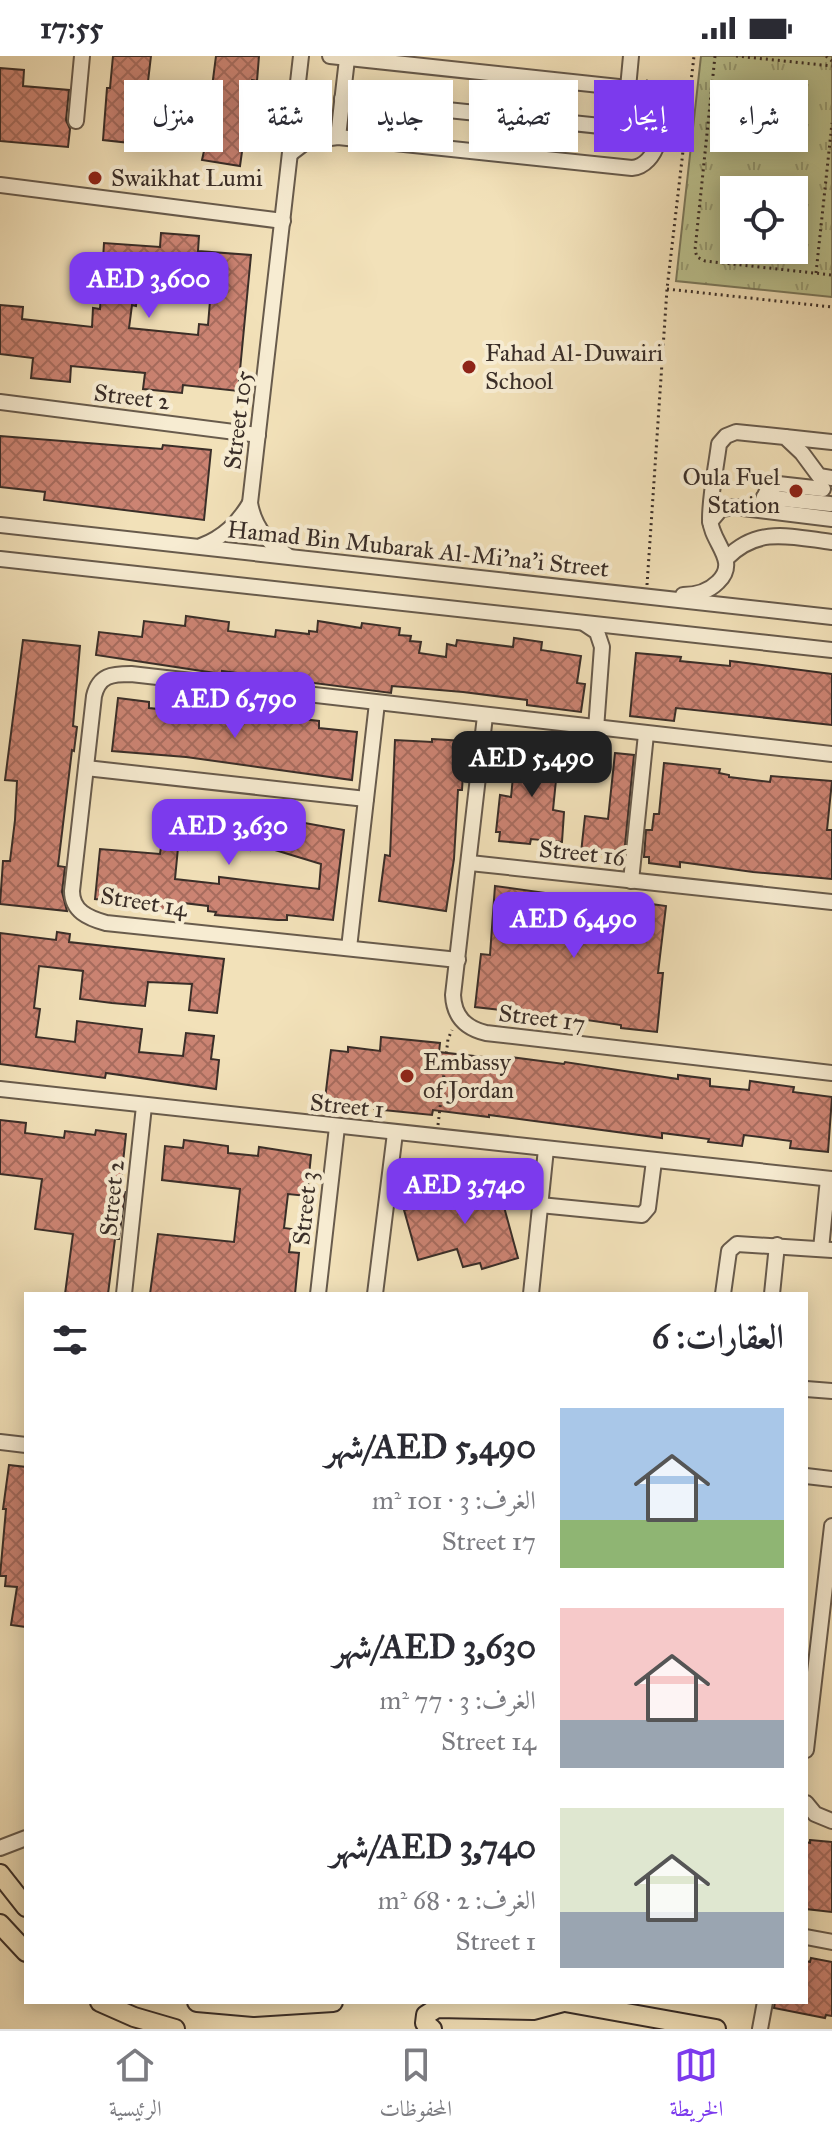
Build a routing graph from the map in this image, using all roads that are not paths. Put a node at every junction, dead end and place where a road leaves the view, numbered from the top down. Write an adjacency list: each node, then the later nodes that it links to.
1 (82, 56): 10 (street)
2 (301, 56): 14 (street, Street 105)
3 (330, 56): 5 (street)
4 (631, 56): 7 (street)
5 (347, 59): 6 (street); 9 (street)
6 (392, 60): 8 (street)
7 (629, 80)
8 (594, 84)
9 (342, 99): 11 (street); 12 (street)
10 (76, 121)
11 (594, 125)
12 (338, 137): 13 (street); 14 (street)
13 (654, 152)
14 (290, 154): 16 (street, Street 105)
15 (0, 185): 16 (street)
16 (283, 221): 18 (street, Street 105)
17 (0, 402): 18 (street, Street 2)
18 (258, 435): 22 (street, Street 105)
19 (785, 437): 20 (street); 21 (street); 25 (street)
20 (832, 442)
21 (825, 481): 23 (street); 24 (street)
22 (250, 503): 30 (street, Street 105); 31 (street, Street 105)
23 (762, 503): 24 (street); 25 (street); 27 (street)
24 (831, 509)
25 (710, 523): 32 (street)
26 (0, 525): 30 (street, Hamad Bin Mubarak Al-Mi'na'i Street)
27 (768, 530): 28 (street); 29 (street); 32 (street)
28 (832, 533)
29 (832, 542)
30 (200, 546): 31 (street, Hamad Bin Mubarak Al-Mi'na'i Street)
31 (290, 556): 34 (street, Hamad Bin Mubarak Al-Mi'na'i Street)
32 (727, 558): 34 (street)
33 (0, 559): 36 (street)
34 (646, 596): 35 (street, Hamad Bin Mubarak Al-Mi'na'i Street)
35 (832, 617)
36 (584, 623): 37 (street); 38 (street)
37 (626, 628): 38 (street); 39 (street)
38 (602, 647): 42 (street)
39 (832, 650)
40 (377, 703): 41 (street, Street 14); 45 (street, Street 14); 46 (street)
41 (485, 716): 42 (street, Street 14); 47 (street)
42 (596, 729): 43 (street, Street 14)
43 (646, 734): 44 (street, Street 14); 48 (street)
44 (832, 754)
45 (86, 768): 46 (street); 50 (street, Street 14)
46 (366, 799): 50 (street)
47 (470, 863): 48 (street, Street 16); 51 (street)
48 (631, 881): 49 (street, Street 16)
49 (832, 902)
50 (349, 948): 51 (street, Street 14)
51 (458, 960): 52 (street, Street 17)
52 (832, 1073)
53 (0, 1089): 54 (street, Street 1)
54 (144, 1106): 55 (street, Street 1); 63 (street, Street 2)
55 (337, 1127): 56 (street, Street 1); 64 (street, Street 3)
56 (395, 1133): 57 (street, Street 1); 65 (street)
57 (546, 1149): 58 (street, Street 1); 60 (street)
58 (654, 1161): 59 (street, Street 1); 60 (street)
59 (830, 1179): 62 (street)
60 (540, 1205): 66 (street)
61 (777, 1245): 62 (street); 67 (street); 68 (street)
62 (826, 1250)
63 (124, 1292)
64 (318, 1292)
65 (375, 1292)
66 (531, 1292)
67 (723, 1292)
68 (772, 1292)
69 (808, 1389): 70 (street)
70 (832, 1391)
71 (0, 1442): 72 (street)
72 (24, 1445)
73 (808, 1476): 74 (street)
74 (832, 1479)
75 (832, 1526): 76 (street)
76 (826, 1646): 77 (street)
77 (808, 1740)
78 (808, 1809): 79 (street)
79 (832, 1821)
80 (24, 1839): 81 (street)
81 (0, 1848)
82 (0, 1874): 83 (main road)
83 (24, 1904)
84 (0, 1924): 87 (main road)
85 (808, 1937): 86 (street)
86 (832, 1942)
87 (24, 1950)
88 (105, 2004): 94 (main road)
89 (220, 2004): 90 (main road)
90 (301, 2004)
91 (557, 2004): 95 (main road)
92 (575, 2004): 96 (main road)
93 (765, 2004): 97 (street)
94 (175, 2029)
95 (432, 2029)
96 (716, 2029)
97 (760, 2029)

